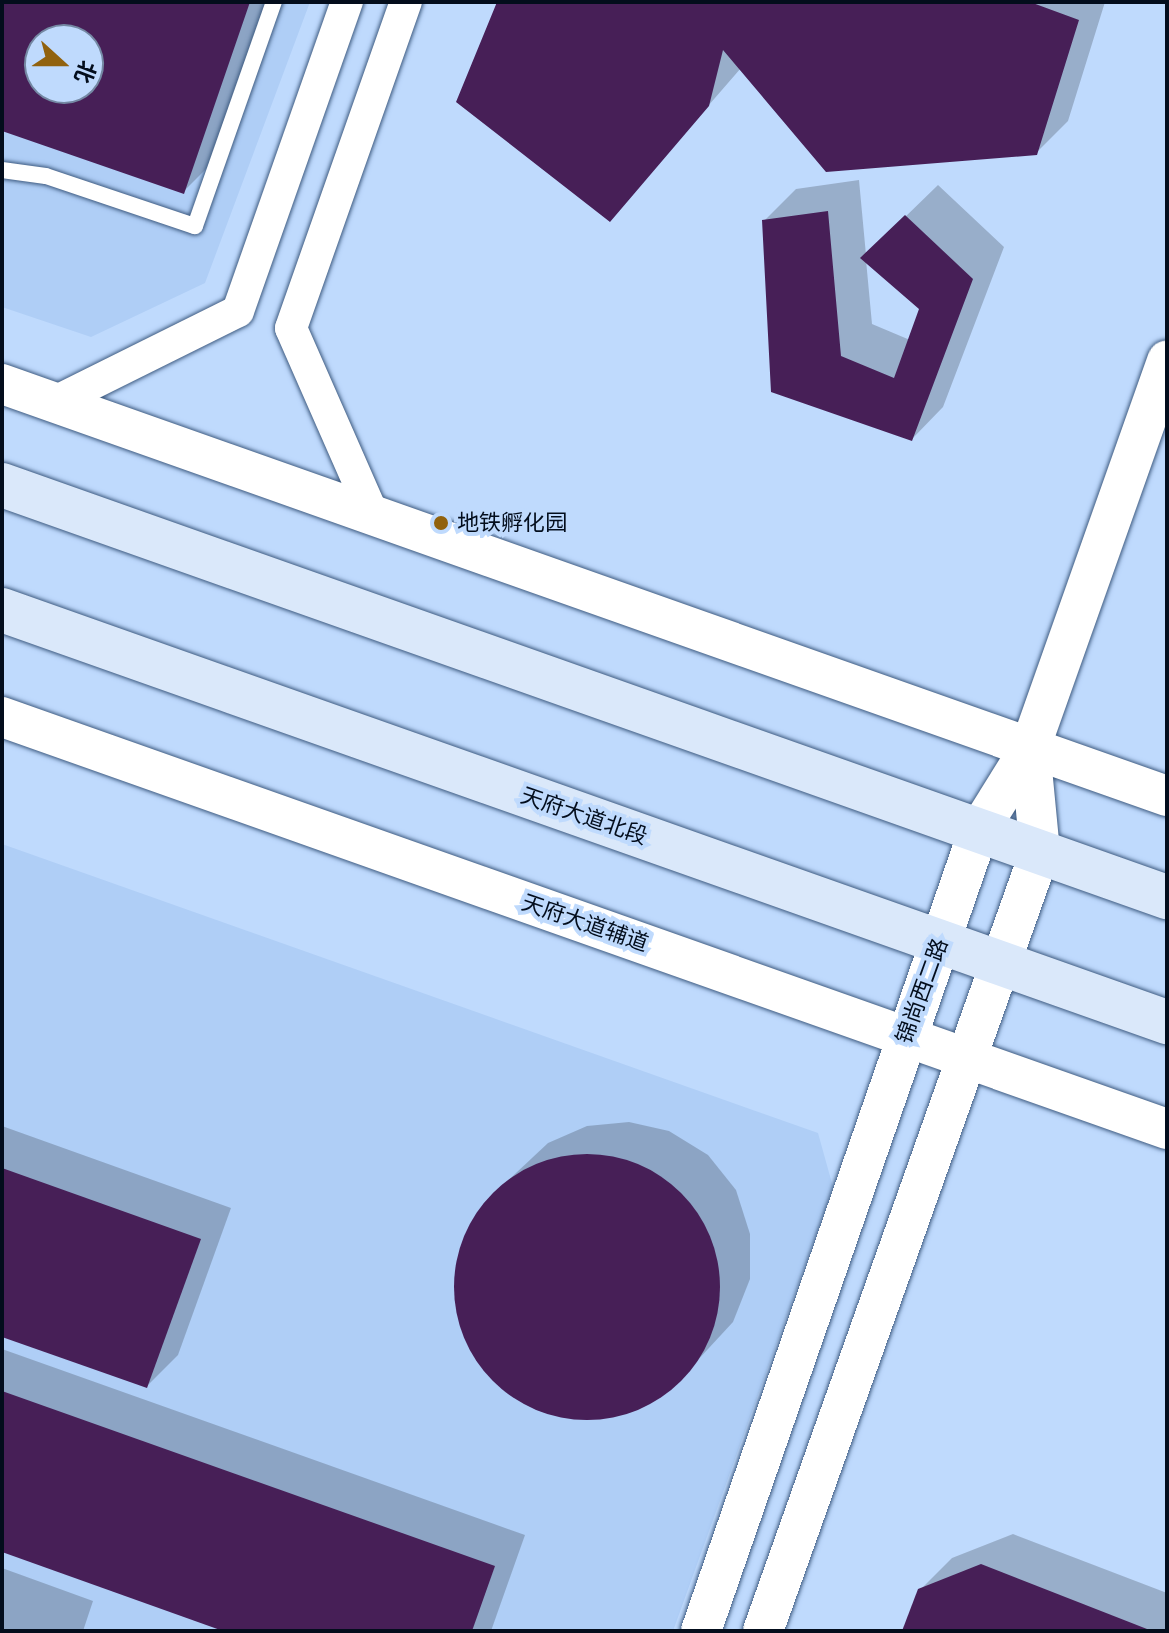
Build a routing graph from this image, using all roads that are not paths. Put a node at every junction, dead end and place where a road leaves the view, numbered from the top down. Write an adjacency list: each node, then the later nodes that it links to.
1 (274, 2): 4 (lane)
2 (347, 2): 7 (street)
3 (406, 2): 9 (street)
4 (2, 170)
5 (1167, 361): 12 (street, 锦尚西二路)
6 (2, 384): 7 (street)
7 (55, 402): 9 (street)
8 (2, 485): 14 (main road)
9 (373, 515): 12 (street)
10 (2, 610): 17 (main road, 天府大道北段)
11 (2, 717): 20 (street, 天府大道辅道)
12 (1030, 748): 13 (street); 14 (street, 锦尚西二路); 15 (street)
13 (1167, 796)
14 (979, 830): 15 (main road); 17 (street, 锦尚西二路)
15 (1040, 852): 16 (main road); 18 (street)
16 (1167, 897)
17 (940, 942): 18 (main road, 天府大道北段); 20 (street, 锦尚西二路)
18 (1001, 963): 19 (main road, 天府大道北段); 21 (street)
19 (1167, 1022)
20 (906, 1036): 21 (street, 天府大道辅道); 23 (street, 锦尚西二路)
21 (967, 1058): 22 (street, 天府大道辅道); 24 (street)
22 (1167, 1129)
23 (701, 1631)
24 (763, 1631)

